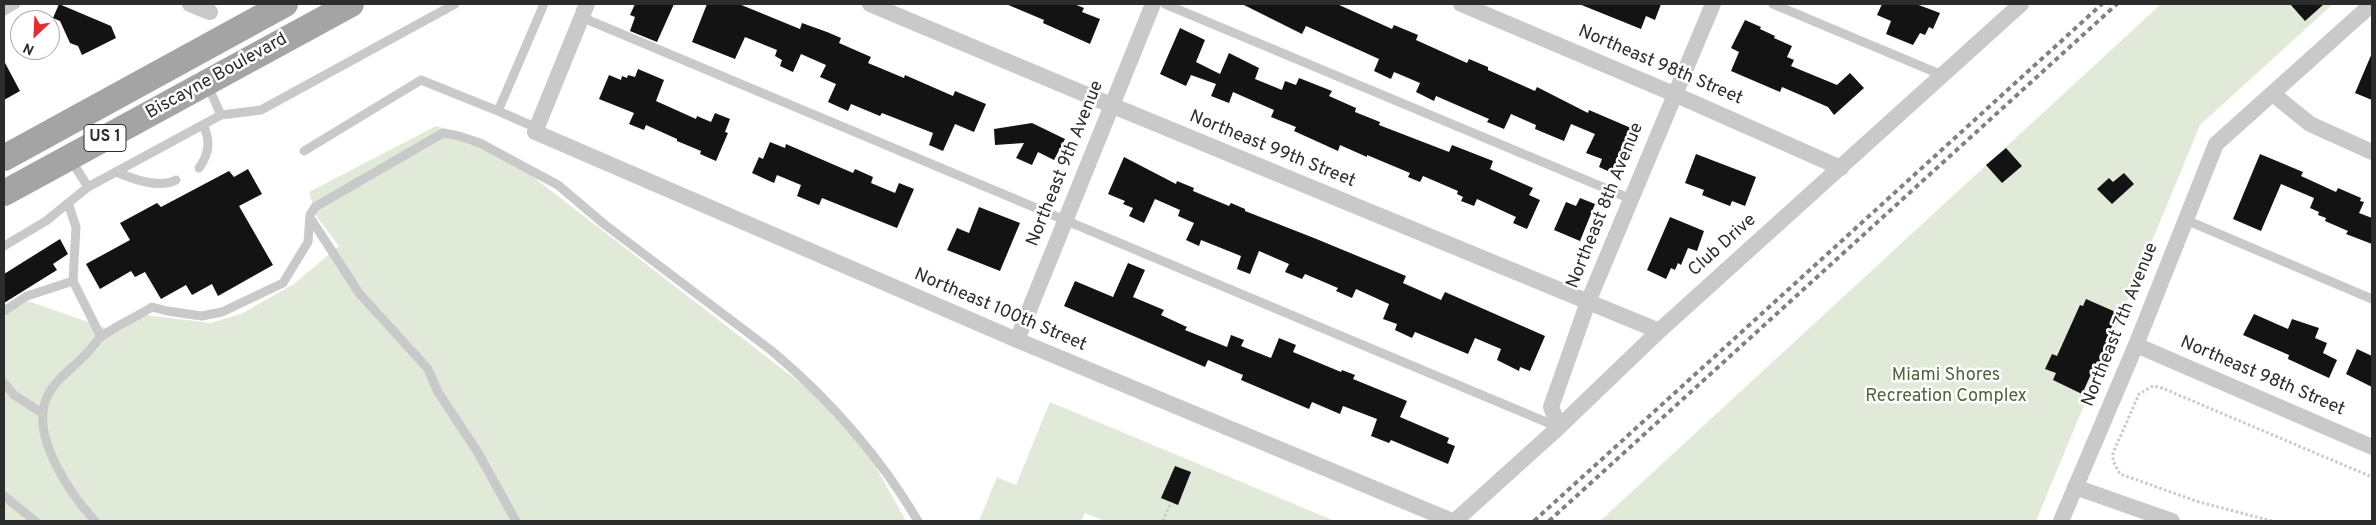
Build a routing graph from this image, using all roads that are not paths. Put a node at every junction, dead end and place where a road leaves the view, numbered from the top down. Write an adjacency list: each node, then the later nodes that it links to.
1 (16, 4): 15 (lane)
2 (190, 4): 17 (street)
3 (285, 4): 18 (main road, Biscayne Boulevard / US 1)
4 (351, 4): 20 (main road, Biscayne Boulevard / US 1)
5 (455, 4): 25 (lane)
6 (544, 4): 24 (lane)
7 (870, 4): 23 (street, Northeast 99th Street)
8 (1153, 4): 23 (street, Northeast 9th Avenue)
9 (1165, 4): 38 (lane)
10 (1461, 4): 21 (street, Northeast 98th Street)
11 (1713, 4): 21 (street, Northeast 8th Avenue)
12 (1773, 4): 19 (lane)
13 (2021, 4): 19 (street, Club Drive)
14 (2372, 4): 22 (street)
15 (4, 11)
16 (584, 11): 27 (street); 41 (lane)
17 (210, 12)
18 (190, 55): 20 (main road); 31 (main road, Biscayne Boulevard / US 1)
19 (1942, 75): 33 (street, Club Drive)
20 (207, 82): 25 (lane); 30 (main road, Biscayne Boulevard / US 1)
21 (1674, 94): 33 (street, Northeast 98th Street); 38 (street, Northeast 8th Avenue)
22 (2273, 94): 29 (street); 42 (street, Northeast 7th Avenue)
23 (1111, 105): 41 (street, Northeast 9th Avenue); 46 (street, Northeast 99th Street)
24 (498, 111): 27 (lane); 28 (lane)
25 (221, 115): 26 (lane)
26 (202, 125): 32 (lane); 34 (lane)
27 (536, 130): 50 (street, Northeast 100th Street)
28 (304, 152)
29 (2372, 152)
30 (69, 157): 36 (lane); 37 (main road, Biscayne Boulevard / US 1)
31 (4, 158)
32 (198, 168)
33 (1841, 168): 48 (street, Club Drive)
34 (116, 172): 35 (lane); 36 (lane)
35 (176, 180)
36 (88, 187): 39 (lane)
37 (4, 193)
38 (1631, 199): 46 (street, Northeast 8th Avenue)
39 (68, 203): 43 (lane); 44 (lane)
40 (311, 219): 49 (lane); 60 (lane); 61 (lane)
41 (1065, 220): 50 (street, Northeast 9th Avenue); 54 (lane)
42 (2186, 220): 45 (lane); 51 (street, Northeast 7th Avenue)
43 (4, 246)
44 (73, 281): 47 (lane); 49 (lane)
45 (2372, 299)
46 (1588, 302): 48 (street, Northeast 99th Street); 54 (street, Northeast 8th Avenue)
47 (4, 311)
48 (1659, 331): 54 (street, Club Drive)
49 (101, 337): 53 (lane)
50 (1017, 340): 62 (street, Northeast 100th Street)
51 (2136, 345): 55 (street, Northeast 98th Street); 56 (street, Northeast 7th Avenue)
52 (4, 383): 53 (lane)
53 (42, 413): 59 (lane)
54 (1559, 428): 62 (street, Club Drive)
55 (2372, 447)
56 (2074, 487): 63 (street, Northeast 7th Avenue); 64 (street)
57 (4, 496): 58 (lane)
58 (35, 521)
59 (95, 521)
60 (516, 521)
61 (918, 521)
62 (1454, 521)
63 (2060, 521)
64 (2172, 521)

